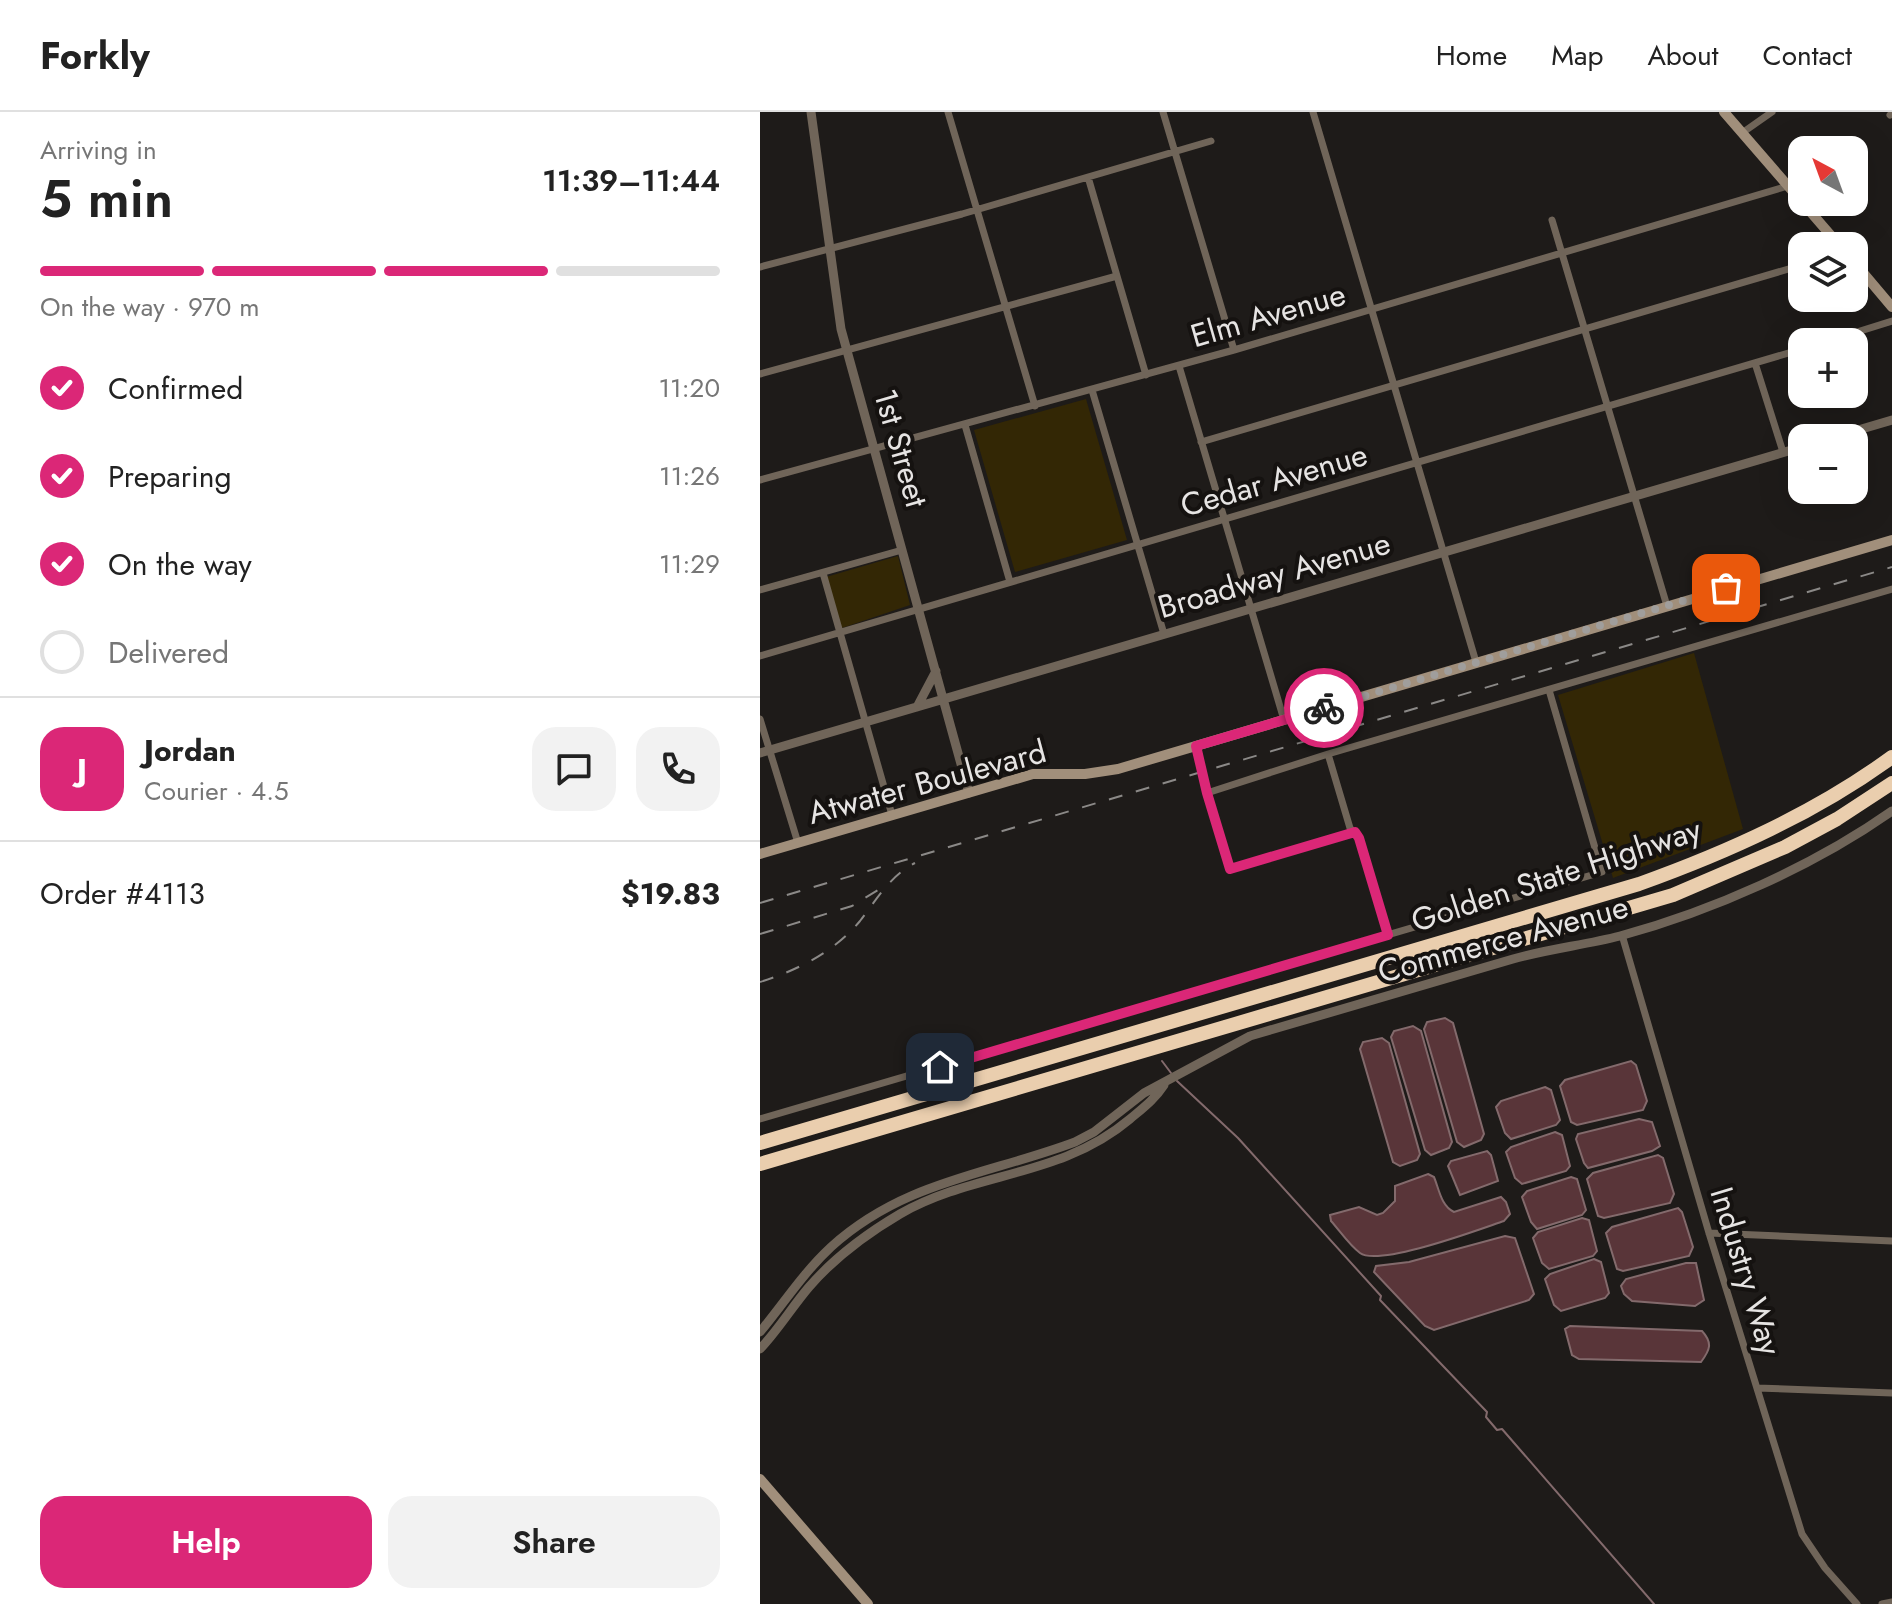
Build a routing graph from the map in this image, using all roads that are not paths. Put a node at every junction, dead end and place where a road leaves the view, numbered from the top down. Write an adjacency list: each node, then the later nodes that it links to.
1 (811, 112): 16 (street, 1st Street)
2 (948, 112): 12 (street)
3 (1163, 112): 9 (street)
4 (1313, 112): 24 (street)
5 (1724, 112): 7 (main road)
6 (1772, 112): 7 (street)
7 (1742, 133): 11 (main road)
8 (1211, 141): 9 (street)
9 (1175, 151): 10 (street); 29 (street)
10 (1088, 177): 12 (street); 20 (street)
11 (1788, 186): 17 (street, Elm Avenue)
12 (977, 209): 16 (street); 22 (street)
13 (1814, 216): 15 (main road)
14 (1552, 220): 17 (street)
15 (1828, 232)
16 (828, 249): 18 (street); 28 (street, 1st Street)
17 (1562, 253): 24 (street, Elm Avenue); 27 (street)
18 (760, 267)
19 (1788, 269): 27 (street)
20 (1117, 276): 22 (street); 34 (street)
21 (1868, 279): 23 (main road)
22 (1006, 307): 28 (street); 37 (street)
23 (1892, 307)
24 (1371, 309): 29 (street, Elm Avenue); 35 (street)
25 (1892, 321): 26 (street)
26 (1868, 329)
27 (1585, 330): 35 (street); 38 (street)
28 (847, 350): 33 (street); 43 (street, 1st Street)
29 (1234, 350): 32 (street, Elm Avenue)
30 (1788, 353): 31 (street, Cedar Avenue)
31 (1755, 363): 38 (street, Cedar Avenue); 45 (street)
32 (1179, 366): 34 (street, Elm Avenue); 42 (street)
33 (760, 374)
34 (1146, 375): 36 (street, Elm Avenue)
35 (1394, 386): 42 (street); 46 (street)
36 (1092, 390): 37 (street, Elm Avenue); 51 (street)
37 (1035, 406): 40 (street, Elm Avenue)
38 (1608, 407): 46 (street, Cedar Avenue); 48 (street)
39 (1892, 420): 41 (street)
40 (965, 425): 43 (street, Elm Avenue); 55 (street)
41 (1868, 427)
42 (1201, 442): 49 (street)
43 (874, 449): 47 (street, Elm Avenue); 52 (street, 1st Street)
44 (1788, 451): 45 (street, Broadway Avenue)
45 (1783, 452): 48 (street, Broadway Avenue)
46 (1416, 463): 49 (street, Cedar Avenue); 53 (street)
47 (760, 480)
48 (1634, 496): 53 (street, Broadway Avenue); 58 (street)
49 (1224, 519): 51 (street, Cedar Avenue); 60 (street)
50 (1892, 540): 58 (main road, Atwater Boulevard)
51 (1137, 545): 55 (street, Cedar Avenue); 62 (street)
52 (902, 550): 54 (street); 59 (street, 1st Street)
53 (1443, 552): 60 (street, Broadway Avenue); 64 (street)
54 (823, 573): 57 (street); 61 (street)
55 (1010, 582): 59 (street, Cedar Avenue)
56 (1892, 589): 66 (street)
57 (760, 590)
58 (1667, 606): 64 (main road, Atwater Boulevard)
59 (919, 609): 61 (street, Cedar Avenue); 65 (street, 1st Street)
60 (1251, 609): 62 (street, Broadway Avenue); 70 (street)
61 (839, 633): 63 (street, Cedar Avenue); 71 (street)
62 (1164, 634): 67 (street, Broadway Avenue)
63 (760, 656)
64 (1476, 662): 70 (main road, Atwater Boulevard)
65 (936, 671): 67 (street, 1st Street); 68 (street)
66 (1549, 690): 74 (street); 84 (street)
67 (944, 699): 68 (street, Broadway Avenue); 77 (street, 1st Street)
68 (917, 707): 71 (street, Broadway Avenue)
69 (760, 719): 73 (street)
70 (1284, 720): 72 (main road, Atwater Boulevard)
71 (865, 723): 73 (street, Broadway Avenue); 80 (street)
72 (1196, 746): 77 (main road, Atwater Boulevard); 78 (street)
73 (765, 752): 82 (street)
74 (1328, 754): 78 (street); 81 (street)
75 (1892, 757): 88 (highway, Golden State Highway)
76 (1892, 783): 89 (highway, Golden State Highway)
77 (969, 793): 80 (main road, Atwater Boulevard)
78 (1207, 793): 81 (street)
79 (1892, 811): 85 (street, Commerce Avenue)
80 (892, 815): 82 (main road, Atwater Boulevard)
81 (1355, 832): 84 (street)
82 (798, 843): 83 (main road, Atwater Boulevard)
83 (760, 854)
84 (1388, 935): 87 (street)
85 (1622, 935): 86 (street, Commerce Avenue); 90 (street, Industry Way)
86 (1165, 1083): 92 (street, Commerce Avenue); 93 (street, Commerce Avenue)
87 (760, 1119)
88 (760, 1143)
89 (760, 1164)
90 (1709, 1233): 91 (street); 94 (street, Industry Way)
91 (1892, 1241)
92 (760, 1332)
93 (760, 1349)
94 (1757, 1388): 95 (street); 99 (street, Industry Way)
95 (1892, 1393)
96 (760, 1479): 98 (main road)
97 (1892, 1602): 100 (street)
98 (868, 1604)
99 (1857, 1604)
100 (1882, 1604)

